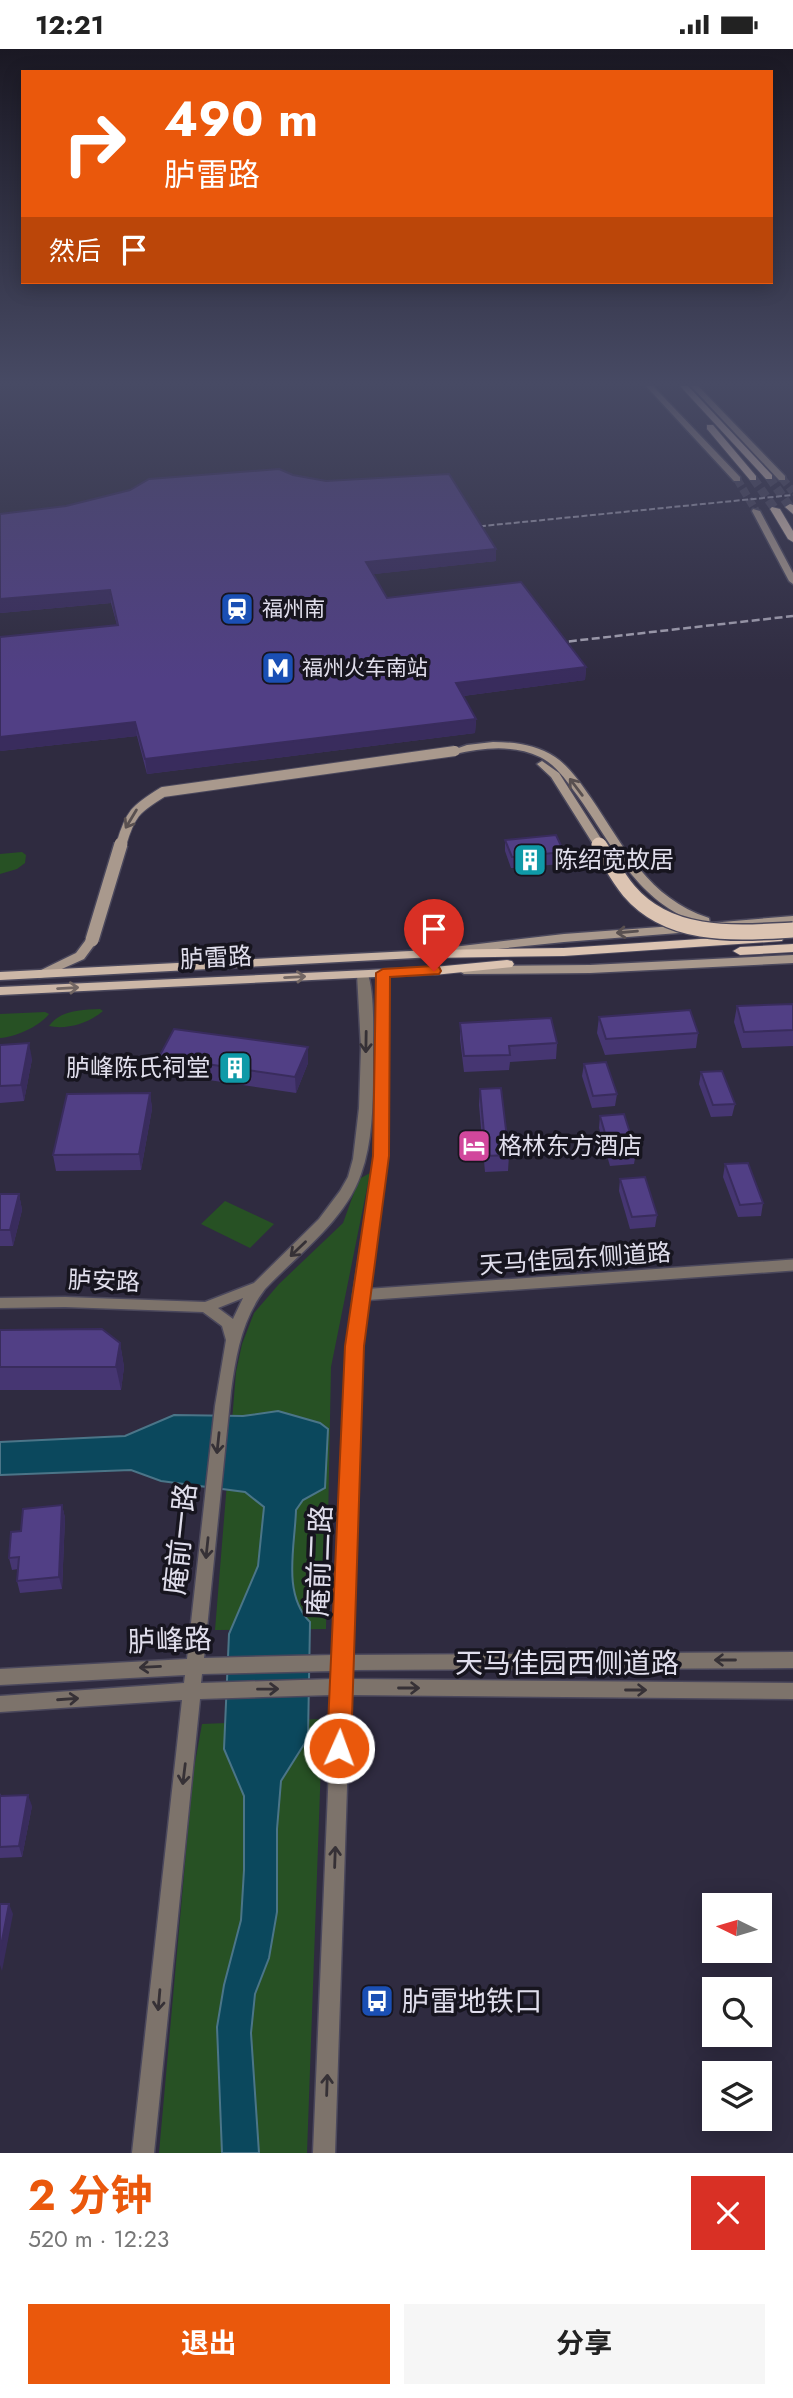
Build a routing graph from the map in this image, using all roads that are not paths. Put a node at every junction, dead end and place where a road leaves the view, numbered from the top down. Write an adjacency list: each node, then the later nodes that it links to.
1 (775, 509): 3 (highway)
2 (756, 511): 4 (main road)
3 (793, 539)
4 (793, 581)
5 (455, 751): 6 (main road); 8 (main road, one-way to 5); 17 (main road, one-way to 17, bridge)
6 (599, 845): 9 (highway, bridge)
7 (793, 920): 8 (main road)
8 (727, 924): 12 (main road, one-way to 12)
9 (793, 930)
10 (793, 937): 13 (highway)
11 (793, 948): 13 (highway)
12 (430, 954): 13 (highway); 17 (main road, 胪雷路)
13 (586, 955): 15 (highway)
14 (793, 959): 15 (main road)
15 (434, 971): 16 (main road, 胪雷路)
16 (383, 973): 18 (main road, 胪雷路); 23 (street, 庵前二路)
17 (39, 974): 19 (main road, 胪雷路)
18 (363, 974): 20 (main road, 胪雷路, one-way to 18); 22 (street, 庵前一路, one-way to 22)
19 (0, 976)
20 (0, 991)
21 (793, 1265): 23 (street, 天马佳园东侧道路)
22 (259, 1286): 25 (street); 26 (street, 庵前一路)
23 (360, 1295): 28 (street, 庵前二路)
24 (0, 1303): 25 (street, 胪安路)
25 (206, 1307): 26 (street)
26 (233, 1340): 29 (street, 庵前一路, one-way to 29)
27 (793, 1660): 28 (street, 天马佳园西侧道路, one-way to 28)
28 (342, 1662): 29 (street, 胪峰路); 31 (street, 庵前二路)
29 (195, 1665): 30 (street, 胪峰路, one-way to 30); 33 (street, 庵前一路)
30 (0, 1677)
31 (341, 1688): 32 (street, 胪峰路, one-way to 31); 34 (street, 天马佳园西侧道路, one-way to 34); 37 (street, 庵前二路, one-way to 31)
32 (216, 1690): 33 (street, 胪峰路)
33 (192, 1691): 35 (street, 胪峰路, one-way to 33); 36 (street, 庵前一路, one-way to 36)
34 (793, 1691)
35 (0, 1704)
36 (143, 2153)
37 (324, 2153)

